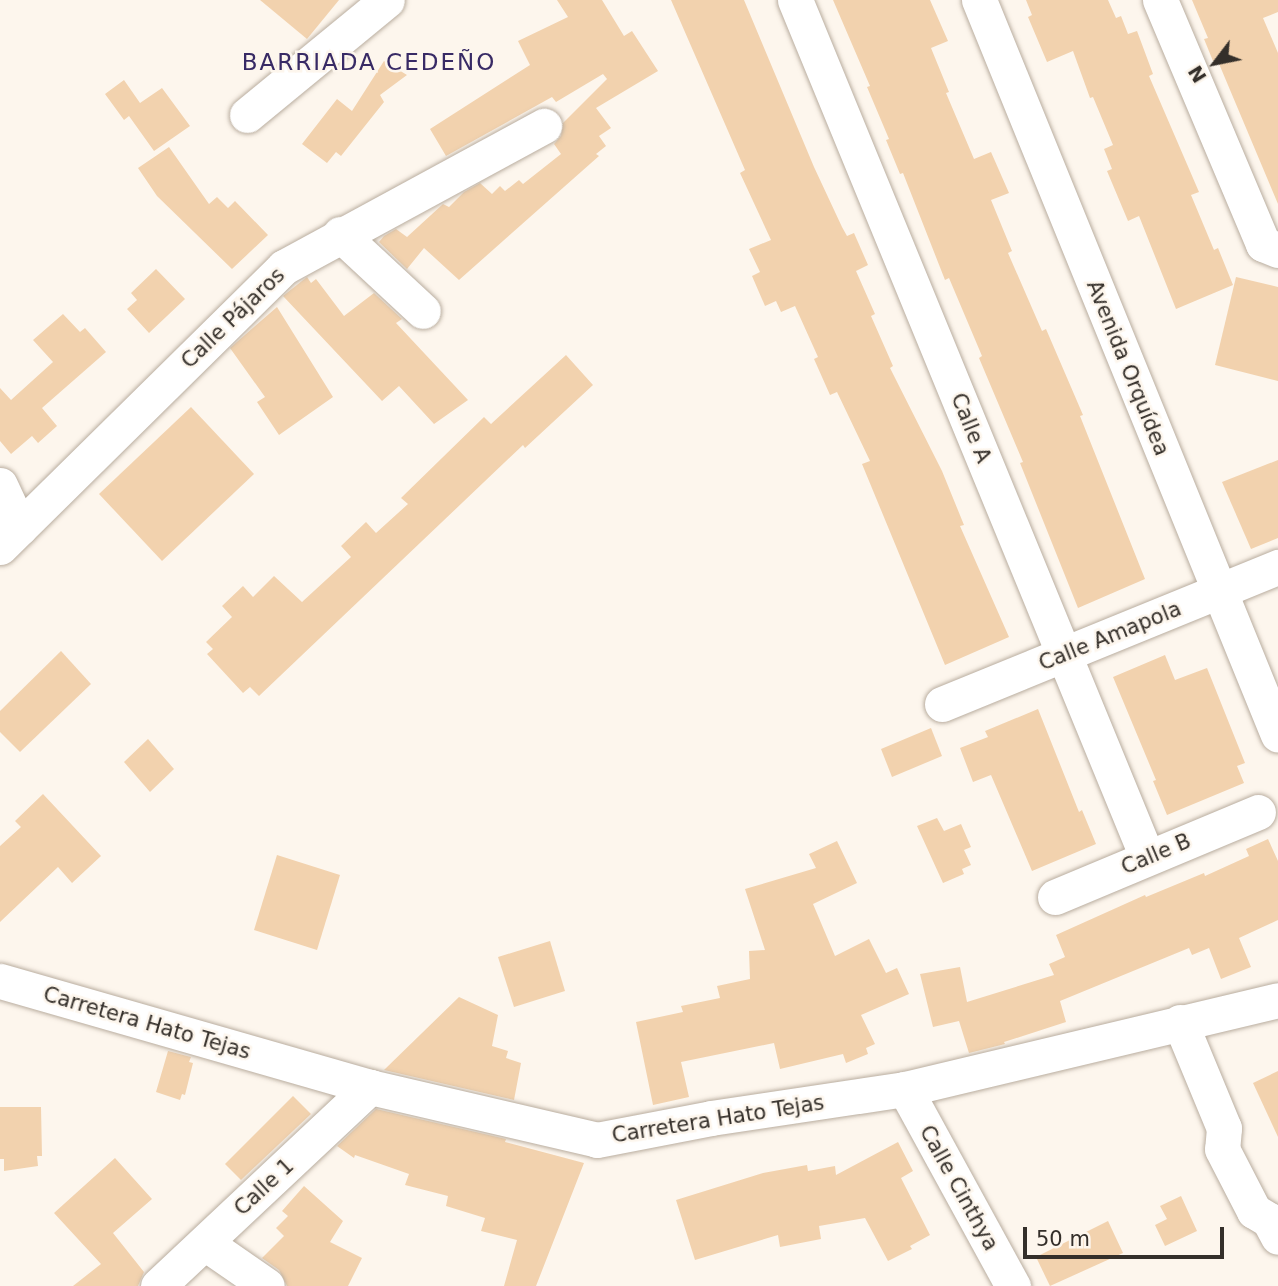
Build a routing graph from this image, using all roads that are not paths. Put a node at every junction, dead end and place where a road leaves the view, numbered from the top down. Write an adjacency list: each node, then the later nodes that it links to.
1 (387, 0): 5 (street)
2 (796, 0): 14 (street, Calle A)
3 (979, 0): 13 (street, Avenida Orquídea)
4 (1160, 0): 8 (street)
5 (247, 115)
6 (544, 126): 7 (street, Calle Pájaros)
7 (340, 234): 9 (street); 11 (street, Calle Pájaros)
8 (1278, 250)
9 (423, 311)
10 (0, 485): 11 (street)
11 (10, 537)
12 (1278, 567): 13 (street, Calle Amapola)
13 (1218, 592): 14 (street, Calle Amapola); 16 (street, Avenida Orquídea)
14 (1063, 654): 15 (street, Calle Amapola); 18 (street, Calle A)
15 (942, 704)
16 (1278, 735)
17 (1258, 812): 18 (street, Calle B)
18 (1147, 857): 19 (street, Calle B)
19 (1055, 897)
20 (0, 981): 23 (street, Carretera Hato Tejas)
21 (1278, 1000): 22 (street, Carretera Hato Tejas)
22 (1180, 1022): 24 (street, Carretera Hato Tejas); 25 (street)
23 (370, 1087): 24 (street, Carretera Hato Tejas); 26 (street, Calle 1)
24 (905, 1089): 27 (street, Calle Cinthya)
25 (1274, 1229)
26 (205, 1243): 28 (street, Calle 1); 29 (street)
27 (1004, 1283)
28 (158, 1286)
29 (267, 1286)

